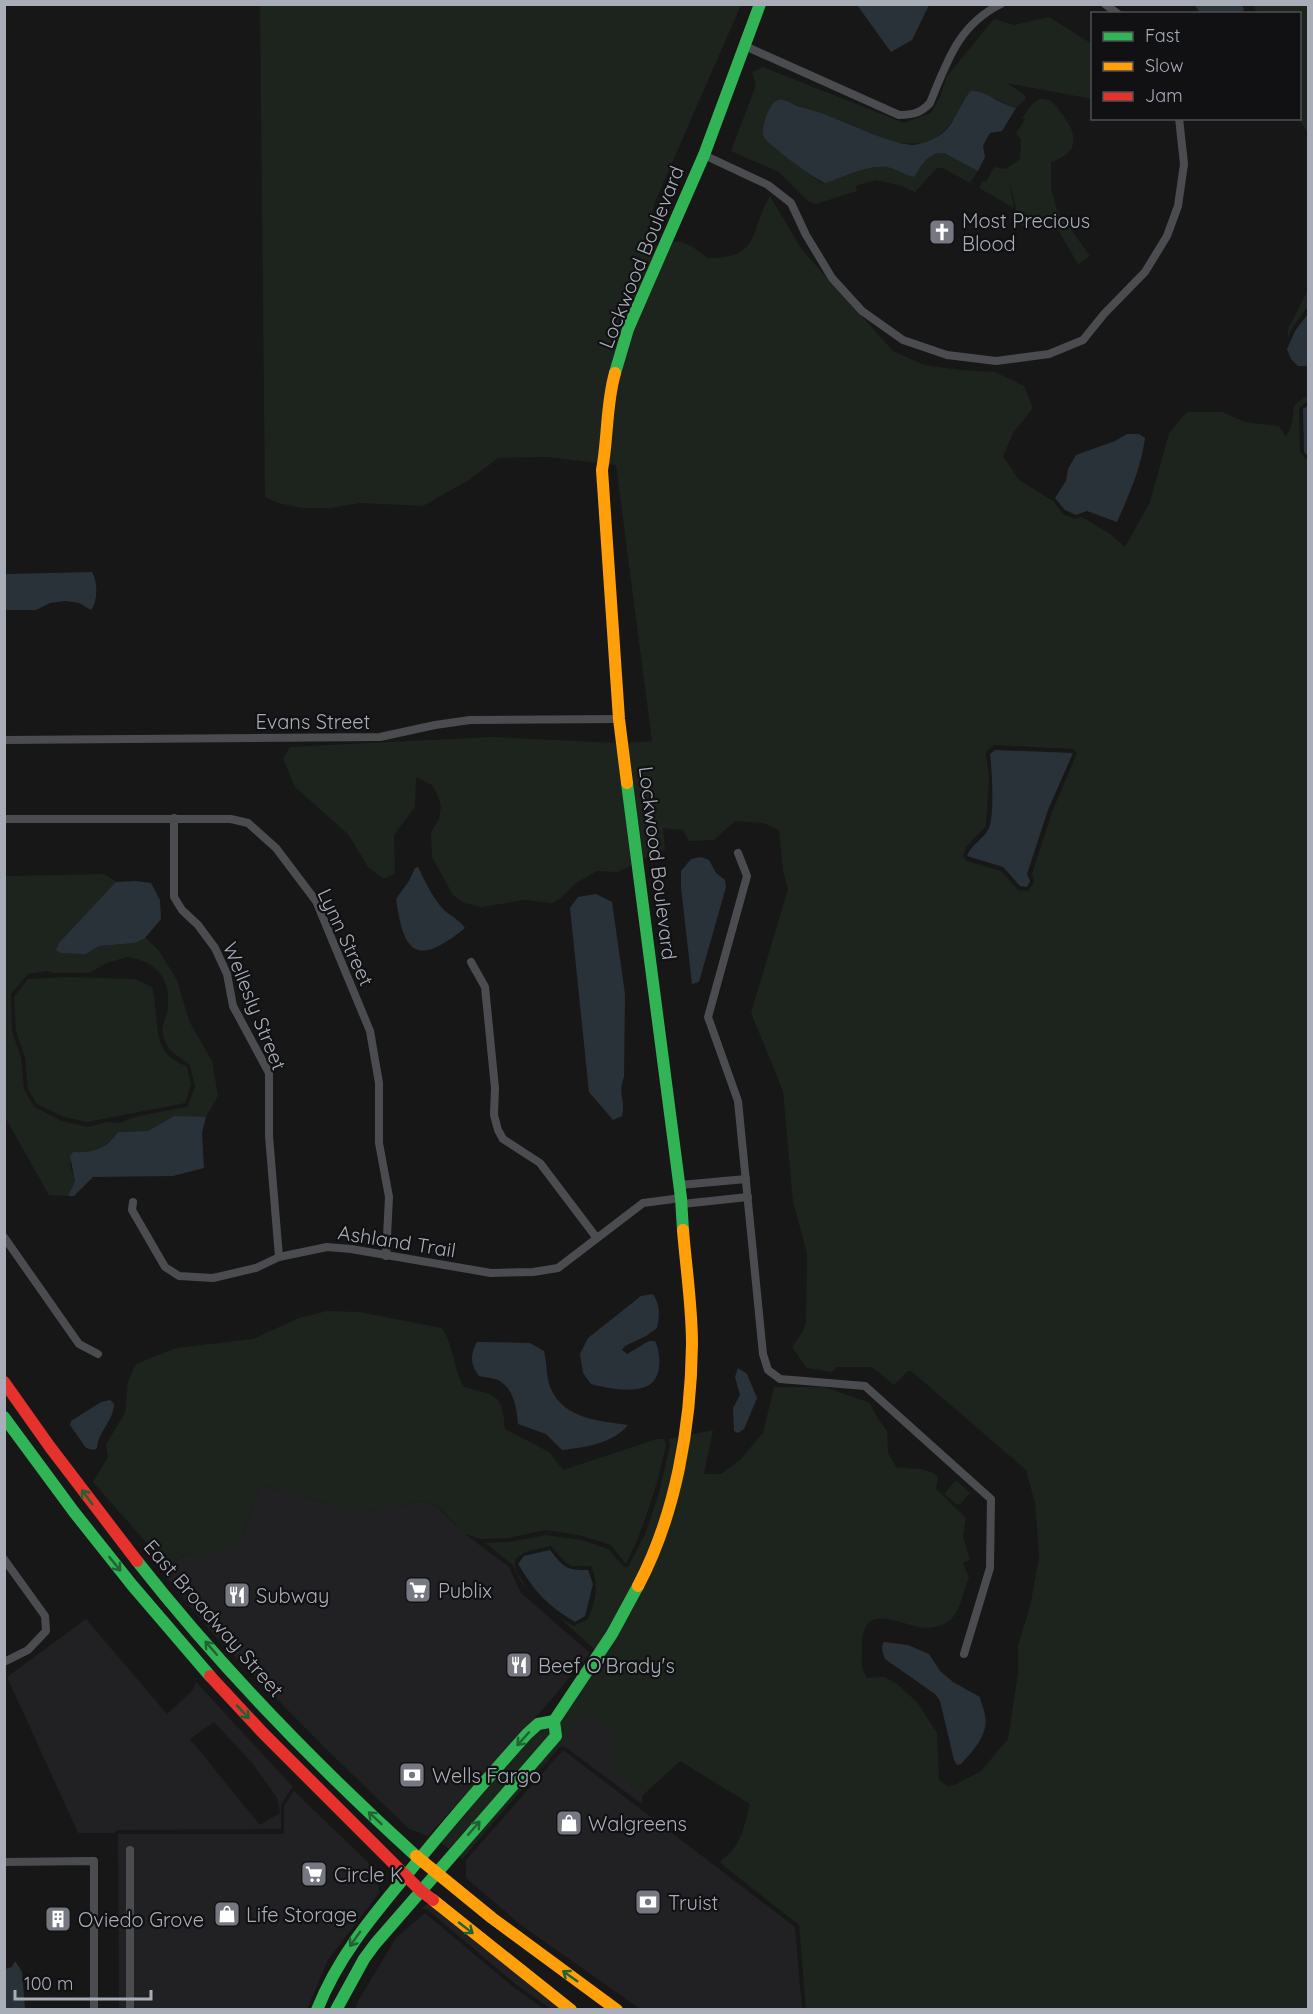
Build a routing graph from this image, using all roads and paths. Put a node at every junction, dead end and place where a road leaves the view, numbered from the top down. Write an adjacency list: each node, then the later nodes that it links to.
1 (760, 4): 3 (street, Lockwood Boulevard)
2 (1001, 4): 3 (street)
3 (745, 46): 5 (street, Lockwood Boulevard)
4 (1179, 120): 5 (street)
5 (704, 155): 6 (street, Lockwood Boulevard)
6 (619, 719): 7 (street, Evans Street); 13 (street, Lockwood Boulevard)
7 (4, 740)
8 (174, 818): 9 (street, Lynn Street); 18 (street, Lynn Street); 19 (street, Wellesly Street)
9 (4, 819)
10 (738, 853): 12 (street)
11 (471, 962): 17 (street)
12 (746, 1179): 13 (street); 14 (street)
13 (681, 1196): 14 (street); 17 (street, Ashland Trail); 28 (street, Lockwood Boulevard)
14 (748, 1197): 24 (street)
15 (132, 1203): 19 (street, Ashland Trail)
16 (4, 1237): 20 (street)
17 (597, 1238): 18 (street, Ashland Trail)
18 (387, 1256): 19 (street, Ashland Trail)
19 (279, 1257)
20 (98, 1354)
21 (4, 1382): 26 (street, East Broadway Street, one-way to 21)
22 (4, 1417): 27 (street, East Broadway Street, one-way to 27)
23 (4, 1559): 25 (street)
24 (964, 1654)
25 (4, 1662)
26 (233, 1673): 27 (street); 30 (street, East Broadway Street, one-way to 26)
27 (219, 1686): 33 (street, East Broadway Street, one-way to 33)
28 (554, 1721): 30 (street, one-way to 30); 32 (street, Lockwood Boulevard, one-way to 28)
29 (130, 1850): 36 (street)
30 (418, 1857): 32 (street, East Broadway Street); 33 (street)
31 (4, 1862): 35 (street)
32 (436, 1872): 34 (street, Lockwood Boulevard); 40 (street, East Broadway Street, one-way to 32)
33 (404, 1876): 34 (street, East Broadway Street); 37 (street, one-way to 37)
34 (421, 1891): 38 (street, Lockwood Boulevard); 39 (street, East Broadway Street, one-way to 39)
35 (94, 2010)
36 (130, 2010)
37 (317, 2010)
38 (336, 2010)
39 (571, 2010)
40 (617, 2010)

